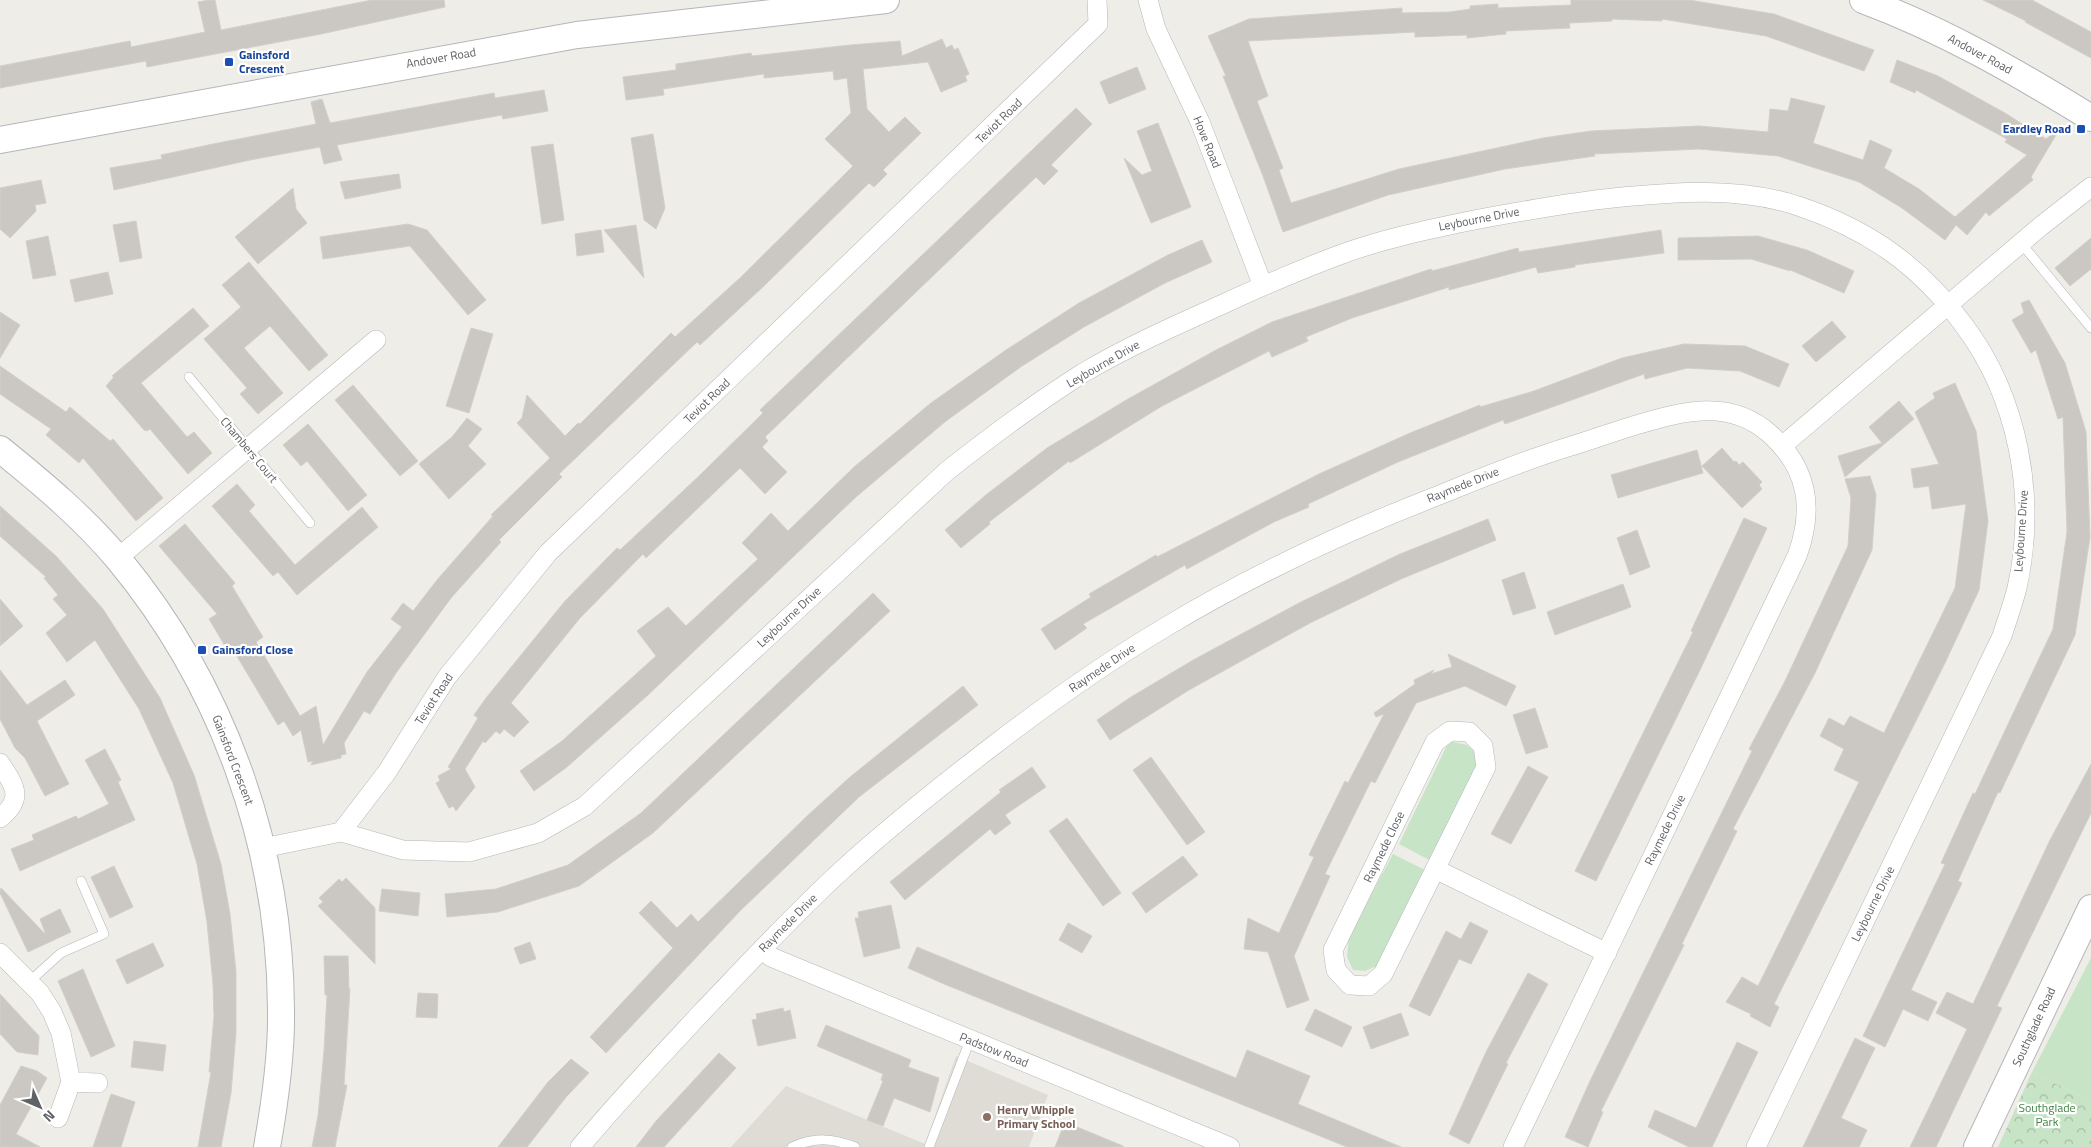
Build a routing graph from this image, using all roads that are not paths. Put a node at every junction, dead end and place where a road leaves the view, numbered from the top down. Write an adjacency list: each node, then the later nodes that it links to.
1 (886, 0): 6 (street, Andover Road)
2 (1097, 0): 21 (street, Teviot Road)
3 (1148, 0): 9 (street, Hove Road)
4 (1863, 0): 5 (street, Andover Road)
5 (2091, 118)
6 (0, 140)
7 (2091, 186): 8 (street)
8 (2021, 243): 10 (street); 11 (lane)
9 (1263, 286): 10 (street, Leybourne Drive); 21 (street, Leybourne Drive)
10 (1949, 304): 14 (street); 41 (street, Leybourne Drive)
11 (2091, 328)
12 (376, 340): 15 (street)
13 (189, 377): 15 (lane, Chambers Court)
14 (1782, 446): 26 (street, Raymede Drive); 28 (street, Raymede Drive)
15 (248, 448): 17 (lane, Chambers Court); 18 (street)
16 (0, 449): 18 (street, Gainsford Crescent)
17 (310, 523)
18 (118, 558): 22 (street, Gainsford Crescent)
19 (0, 762): 20 (street)
20 (0, 818)
21 (341, 832): 22 (street, Leybourne Drive)
22 (263, 848): 34 (street, Gainsford Crescent)
23 (1435, 870): 23 (street, Raymede Close); 28 (street)
24 (80, 881): 29 (lane)
25 (2091, 908): 42 (street, Southglade Road)
26 (762, 948): 30 (street, Padstow Road); 35 (street, Raymede Drive)
27 (0, 953): 29 (street)
28 (1607, 953): 40 (street, Raymede Drive)
29 (29, 982): 31 (street)
30 (970, 1040): 38 (lane); 39 (street, Padstow Road)
31 (71, 1082): 32 (street); 33 (street)
32 (98, 1083)
33 (58, 1118)
34 (267, 1147)
35 (580, 1147)
36 (792, 1147): 37 (lane)
37 (855, 1147)
38 (929, 1147)
39 (1230, 1147)
40 (1513, 1147)
41 (1756, 1147)
42 (1977, 1147)

